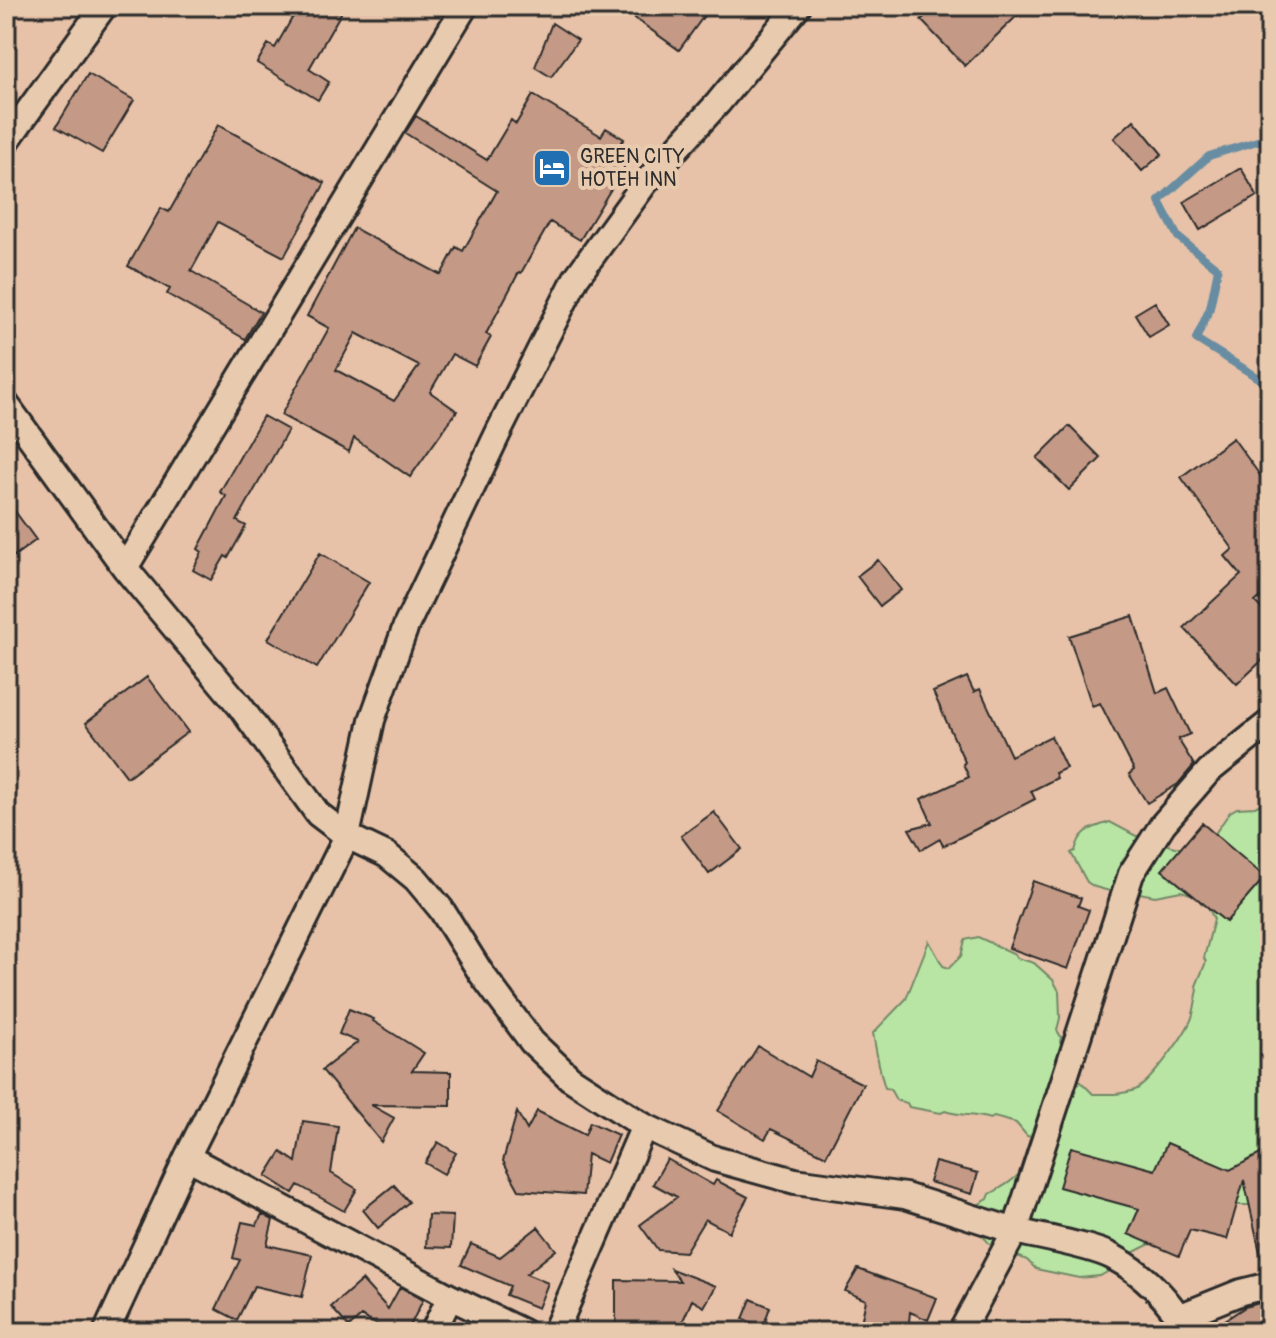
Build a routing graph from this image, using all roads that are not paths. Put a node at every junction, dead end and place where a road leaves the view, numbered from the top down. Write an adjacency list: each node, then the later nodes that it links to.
1 (104, 6): 4 (street)
2 (465, 6): 6 (street)
3 (798, 6): 8 (street)
4 (6, 142)
5 (6, 404): 6 (street)
6 (125, 568): 8 (street)
7 (1270, 722): 11 (street)
8 (347, 836): 9 (street); 10 (street)
9 (644, 1126): 11 (street); 18 (street)
10 (187, 1157): 13 (street); 15 (street)
11 (1015, 1231): 14 (street); 19 (street)
12 (1270, 1285): 14 (street)
13 (450, 1297): 16 (street); 17 (street)
14 (1184, 1324)
15 (106, 1332)
16 (433, 1332)
17 (523, 1332)
18 (555, 1332)
19 (961, 1332)

